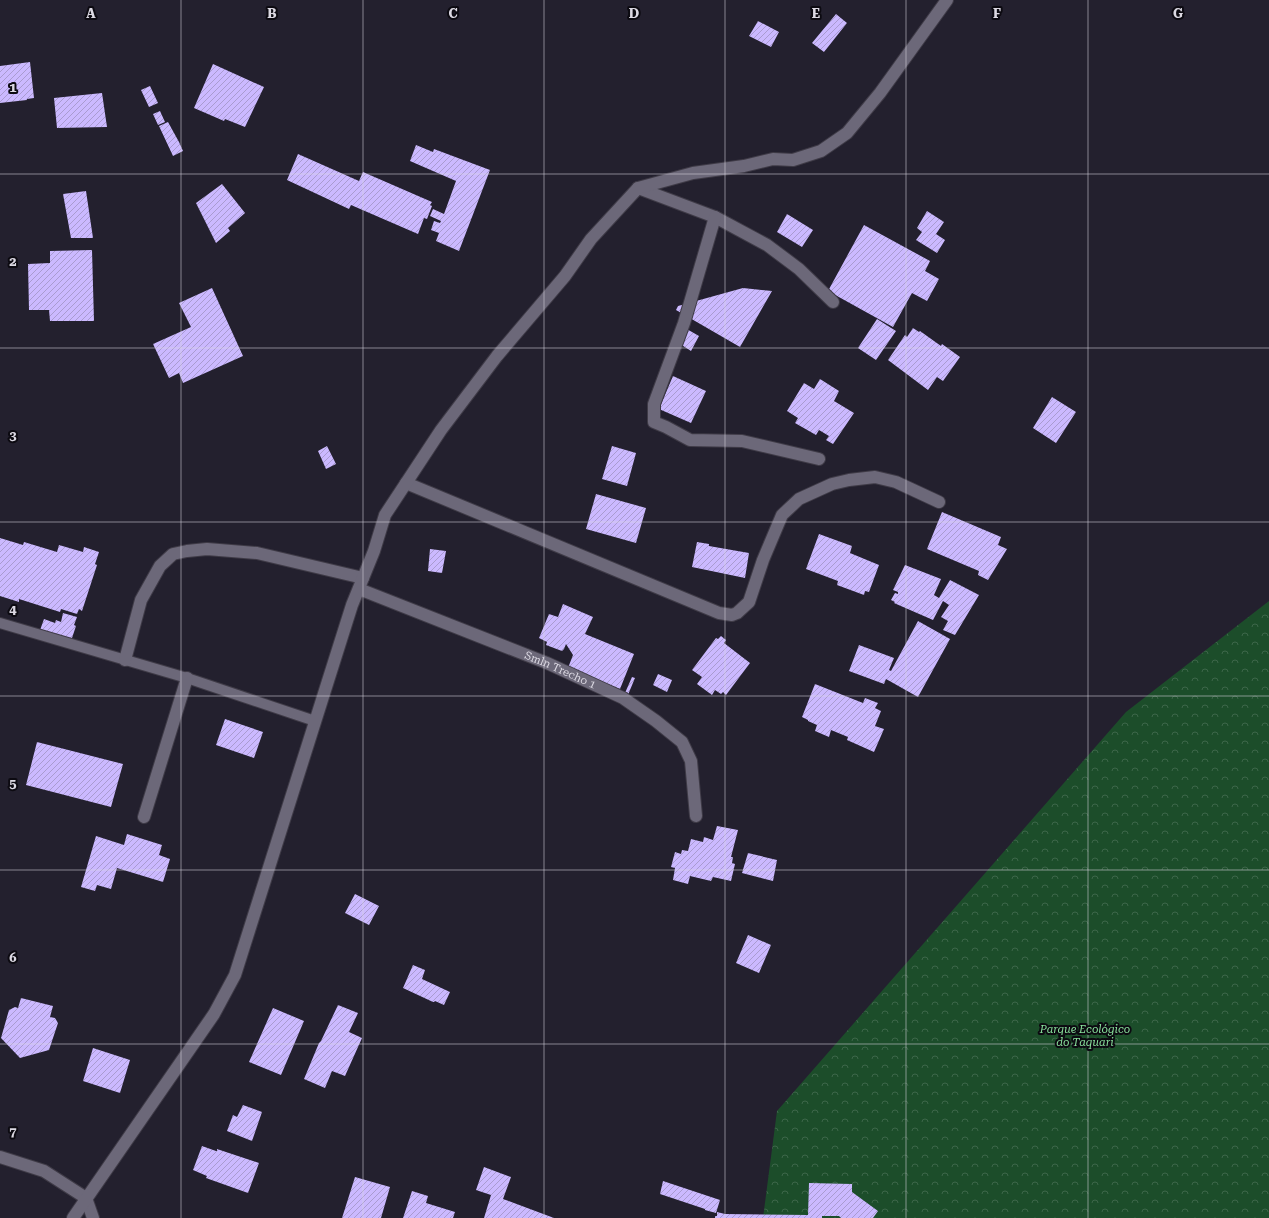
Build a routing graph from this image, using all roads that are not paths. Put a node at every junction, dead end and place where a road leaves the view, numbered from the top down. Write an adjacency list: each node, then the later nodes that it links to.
1 (947, 0): 2 (street)
2 (638, 188): 3 (street); 6 (street)
3 (715, 217): 4 (street); 5 (street)
4 (833, 302)
5 (819, 459)
6 (406, 483): 7 (street); 8 (street)
7 (939, 502)
8 (361, 583): 10 (street, Smln Trecho 1); 12 (street); 13 (street, Smln Trecho 1)
9 (0, 623): 10 (lane)
10 (125, 660): 11 (lane)
11 (187, 678): 12 (lane); 14 (street)
12 (315, 721): 16 (street)
13 (696, 816)
14 (144, 817)
15 (0, 1157): 16 (street)
16 (86, 1198): 17 (street); 18 (street)
17 (73, 1218)
18 (93, 1218)

